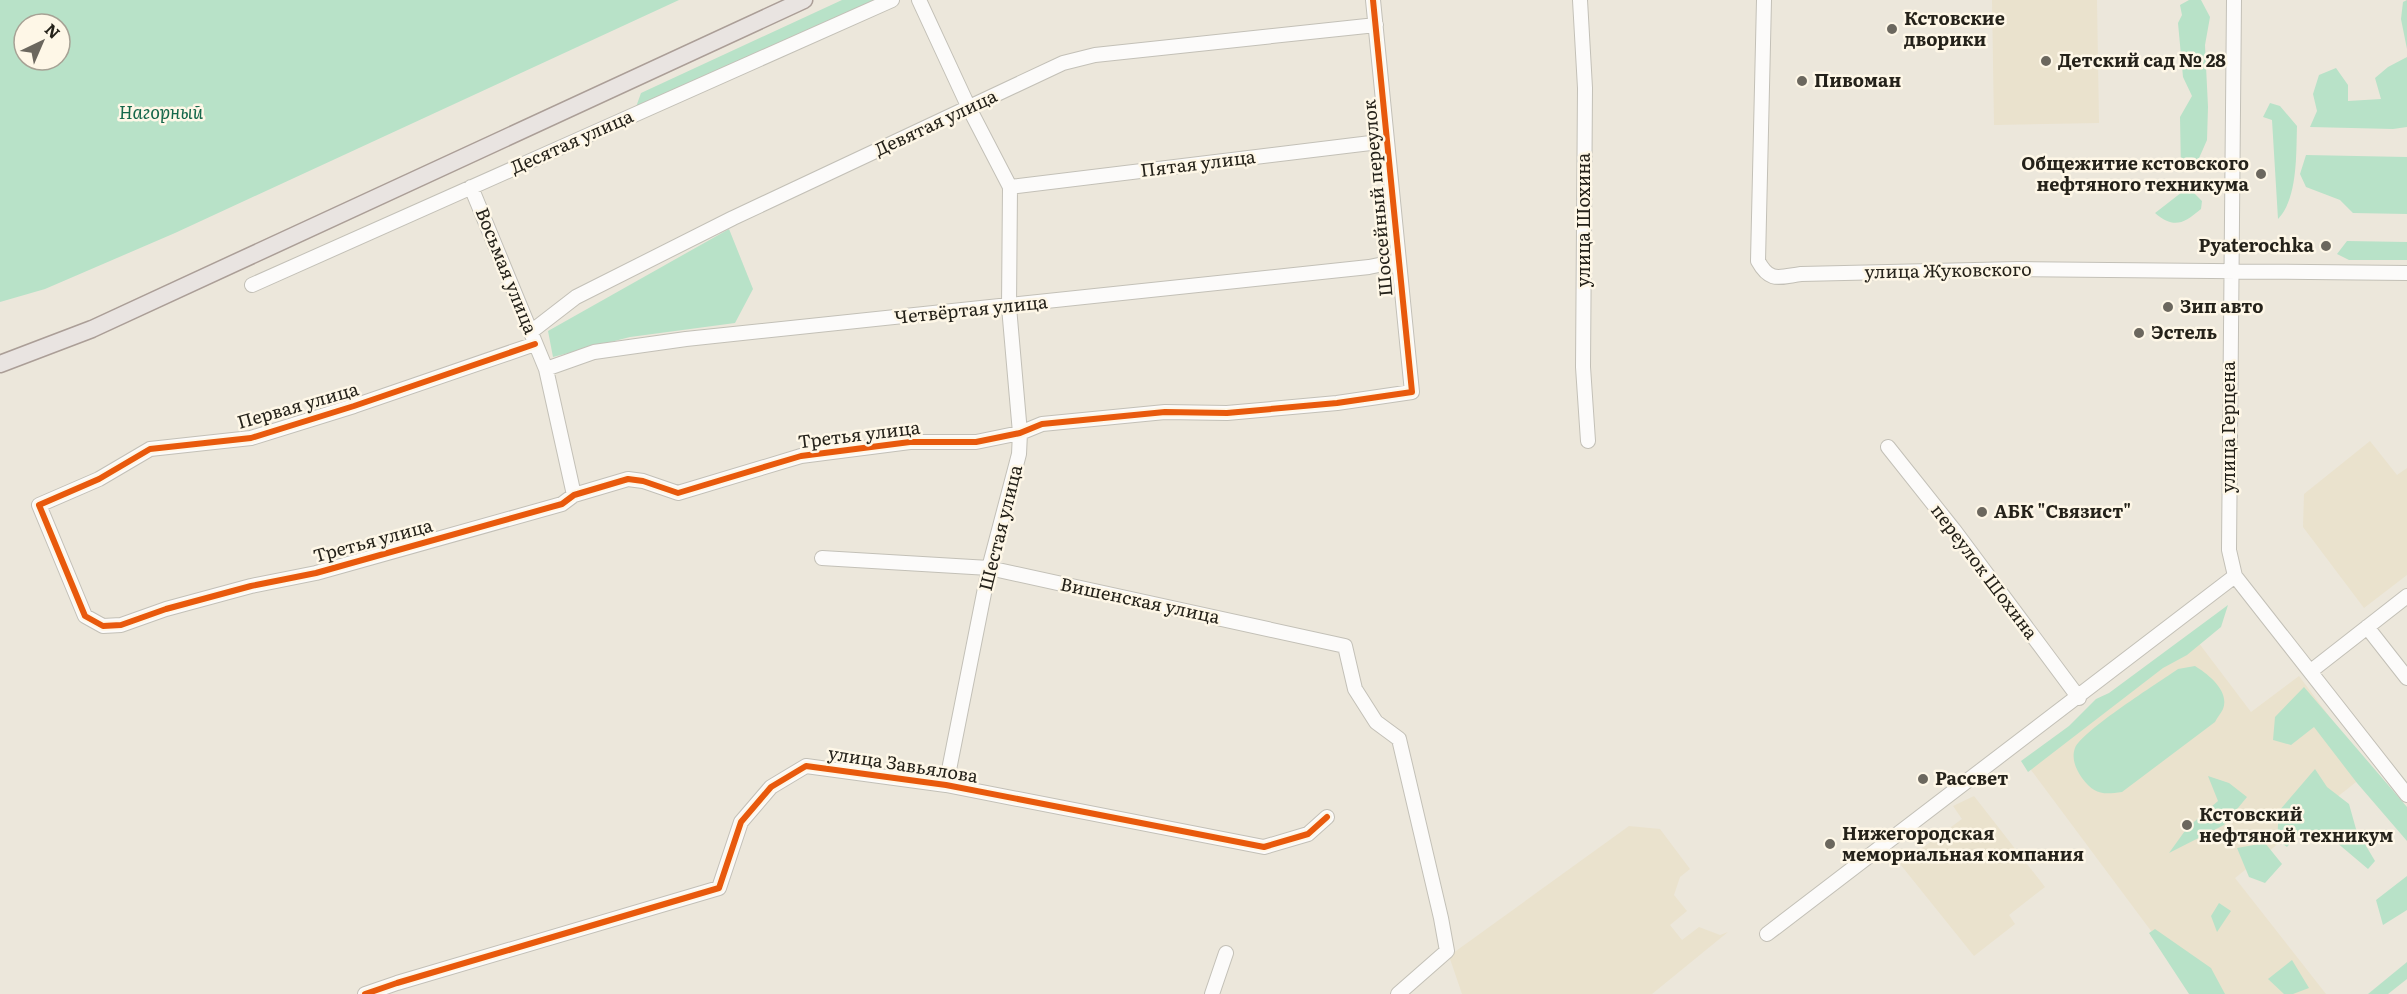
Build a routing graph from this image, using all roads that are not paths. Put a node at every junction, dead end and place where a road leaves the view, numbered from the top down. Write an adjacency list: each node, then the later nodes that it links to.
1 (804, 0): 19 (main road)
2 (892, 0): 11 (street, Десятая улица)
3 (919, 0): 9 (street, Шестая улица)
4 (1374, 0): 8 (street, Шоссейный переулок)
5 (1580, 0): 23 (street, улица Шохина)
6 (1764, 0): 14 (street, улица Жуковского)
7 (2234, 0): 14 (street, улица Герцена)
8 (1376, 25): 9 (street, Девятая улица); 10 (street, Шоссейный переулок)
9 (969, 108): 12 (street, Шестая улица); 18 (street, Девятая улица)
10 (1387, 141): 12 (street, Пятая улица); 13 (street, Шоссейный переулок)
11 (471, 187): 16 (street, Десятая улица); 18 (street, Восьмая улица)
12 (1010, 187): 17 (street, Шестая улица)
13 (1398, 261): 17 (street, Четвёртая улица); 21 (street, Шоссейный переулок)
14 (2232, 273): 15 (street, улица Жуковского); 28 (street, улица Герцена)
15 (2407, 273)
16 (252, 285)
17 (1009, 307): 20 (street, Четвёртая улица); 22 (street, Шестая улица)
18 (533, 337): 20 (street, Восьмая улица); 30 (street, Первая улица)
19 (0, 364)
20 (546, 369): 25 (street, Восьмая улица)
21 (1412, 392): 22 (street, Третья улица)
22 (1020, 433): 25 (street, Третья улица); 27 (street, Шестая улица)
23 (1588, 441)
24 (1888, 447): 34 (street, переулок Шохина)
25 (574, 495): 30 (street, Третья улица)
26 (822, 558): 27 (street, Вишенская улица)
27 (989, 568): 35 (street, Шестая улица); 42 (street, Вишенская улица)
28 (2235, 576): 32 (street, улица Герцена); 34 (street)
29 (2407, 596): 31 (street)
30 (85, 616)
31 (2367, 627): 32 (street); 33 (street)
32 (2311, 671): 36 (street, улица Герцена)
33 (2407, 678)
34 (2079, 698): 38 (street)
35 (946, 785): 37 (street, улица Завьялова); 40 (street, улица Завьялова)
36 (2407, 795)
37 (1327, 817)
38 (1767, 934)
39 (1226, 953): 41 (street)
40 (365, 994)
41 (1212, 994)
42 (1398, 994)

